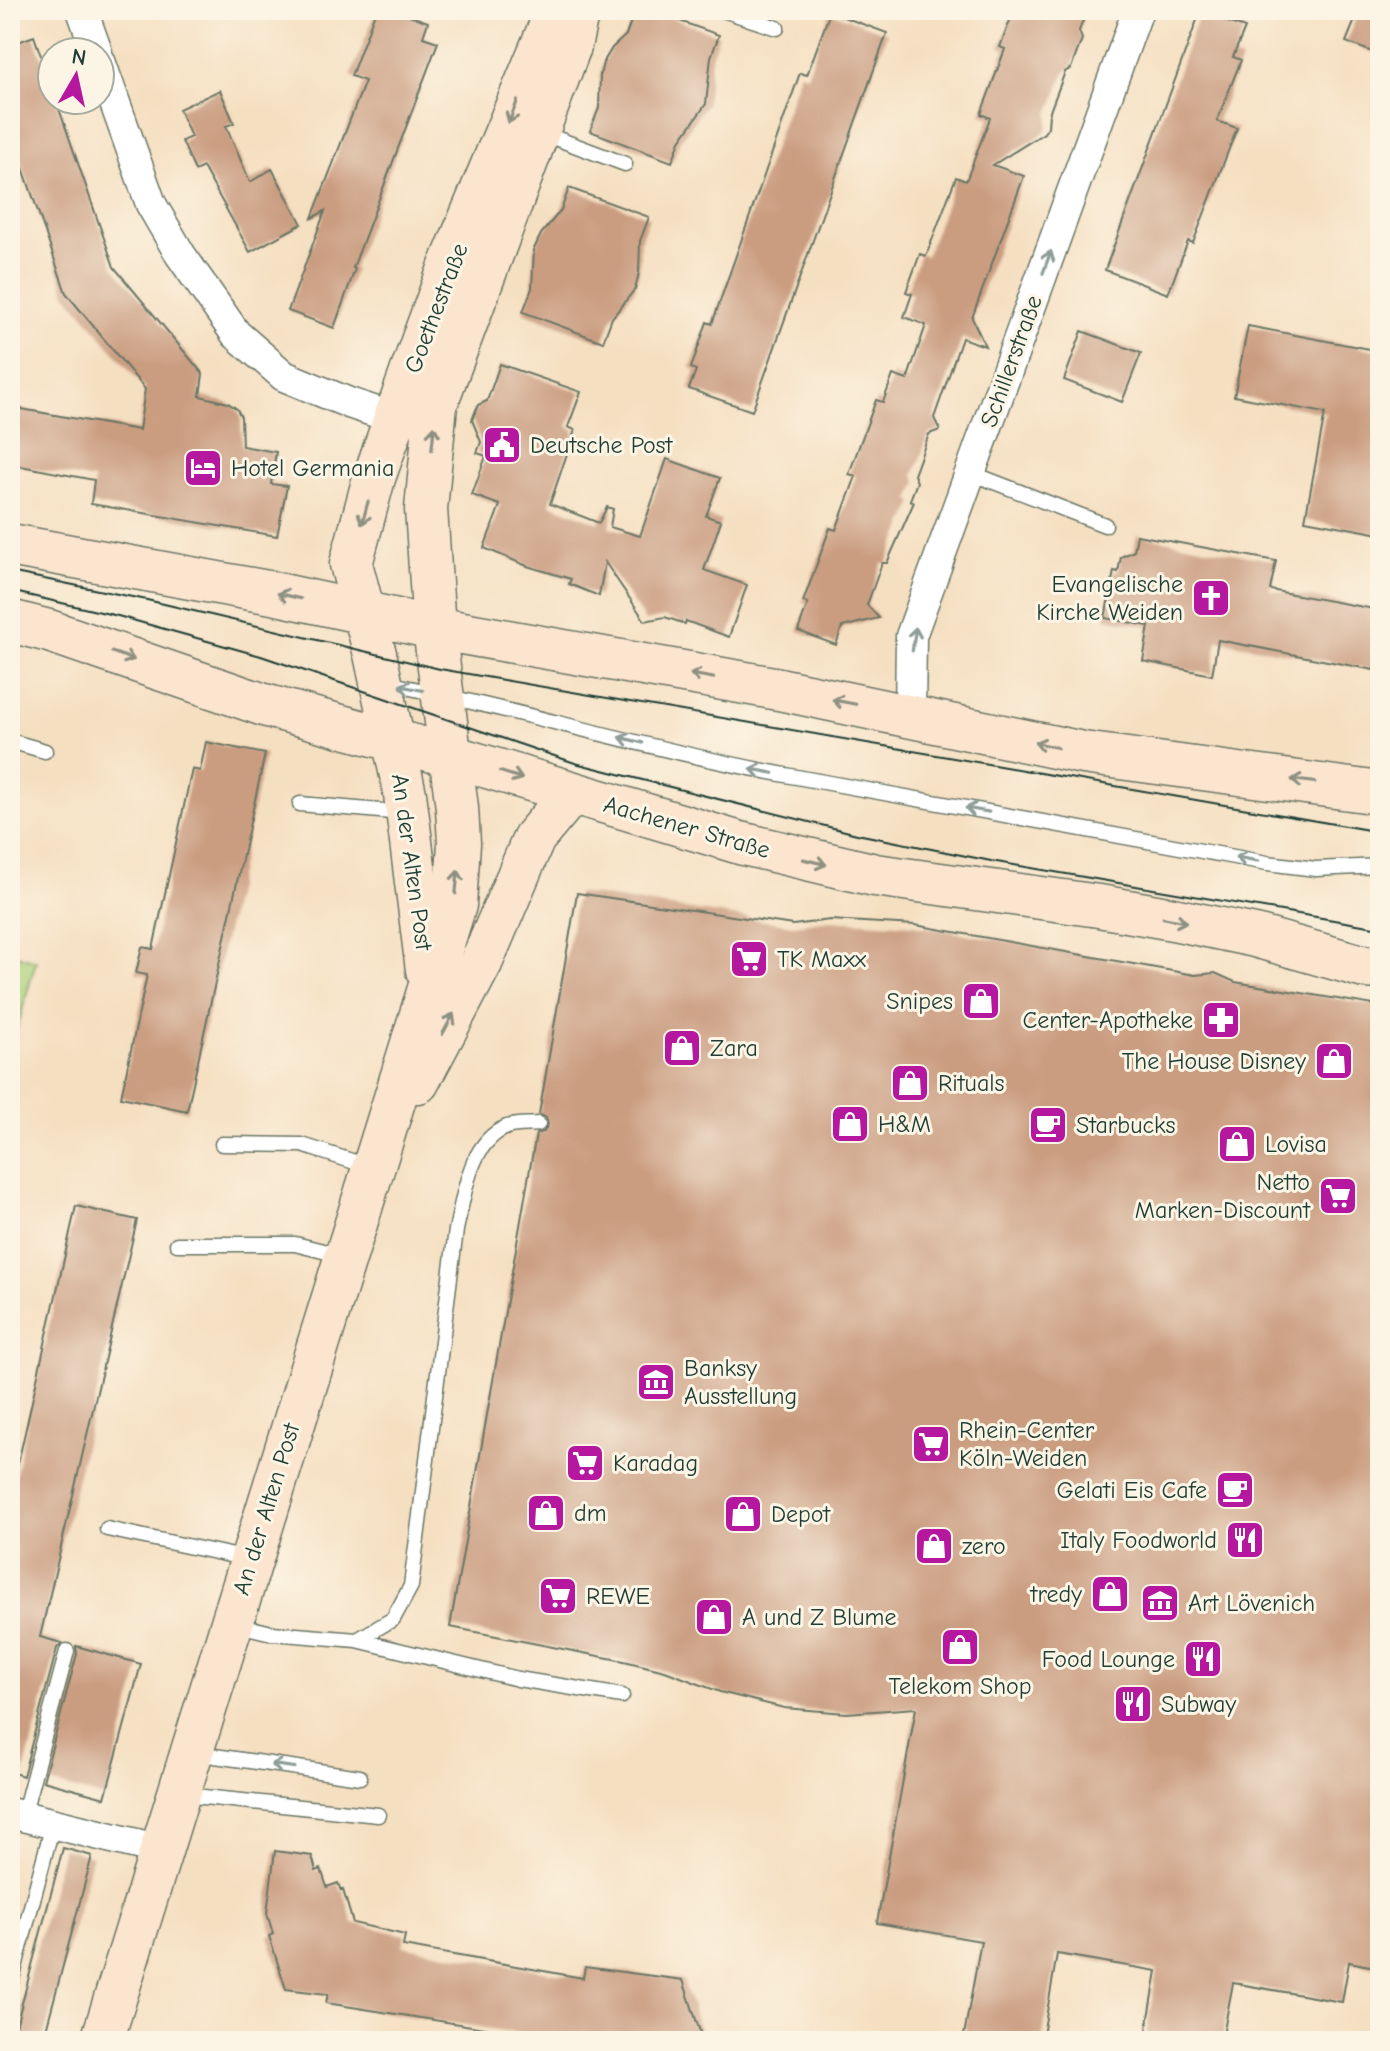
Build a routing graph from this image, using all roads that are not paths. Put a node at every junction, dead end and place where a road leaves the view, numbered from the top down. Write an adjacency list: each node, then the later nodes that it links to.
1 (82, 10): 7 (street)
2 (558, 10): 11 (street, Goethestraße, one-way to 11)
3 (578, 10): 9 (street, Goethestraße)
4 (723, 10): 6 (lane)
5 (1138, 10): 12 (street, Schillerstraße, one-way to 5)
6 (777, 28)
7 (91, 36)
8 (116, 106): 11 (street)
9 (538, 132): 10 (lane); 17 (street, Goethestraße, one-way to 9)
10 (625, 164)
11 (394, 418): 15 (street, Goethestraße, one-way to 15)
12 (971, 473): 13 (lane); 20 (street, Schillerstraße, one-way to 12)
13 (1105, 525)
14 (10, 545): 15 (street, one-way to 14)
15 (365, 614): 17 (street); 18 (street, Goethestraße)
16 (10, 621): 22 (street, Aachener Straße, one-way to 22)
17 (434, 628): 19 (street, Goethestraße); 20 (street, one-way to 17)
18 (380, 682): 19 (lane, one-way to 18); 22 (street, An der Alten Post)
19 (443, 695): 24 (street, An der Alten Post); 29 (lane, one-way to 19)
20 (910, 716): 25 (street, one-way to 20)
21 (10, 741): 23 (lane)
22 (393, 741): 24 (street, Aachener Straße); 28 (street, An der Alten Post)
23 (45, 751)
24 (451, 756): 26 (street, Aachener Straße, one-way to 26); 31 (street, An der Alten Post, one-way to 24)
25 (1380, 793)
26 (571, 794): 30 (street, Aachener Straße, one-way to 30); 34 (street, An der Alten Post, one-way to 26)
27 (300, 804): 28 (lane)
28 (408, 814): 31 (street, An der Alten Post)
29 (1380, 866)
30 (1380, 968)
31 (428, 984): 34 (street, An der Alten Post)
32 (538, 1124): 40 (lane)
33 (222, 1144): 34 (lane)
34 (372, 1167): 36 (street, An der Alten Post)
35 (177, 1244): 36 (lane)
36 (344, 1257): 38 (street, An der Alten Post)
37 (107, 1529): 38 (lane)
38 (252, 1560): 39 (street, An der Alten Post)
39 (230, 1623): 40 (lane); 43 (street, An der Alten Post)
40 (357, 1640): 42 (lane)
41 (67, 1651): 46 (lane)
42 (622, 1696)
43 (192, 1752): 44 (lane, one-way to 43); 45 (street, An der Alten Post)
44 (360, 1777)
45 (179, 1794): 47 (lane); 49 (street, An der Alten Post)
46 (16, 1815): 48 (street)
47 (378, 1815)
48 (53, 1824): 49 (street); 50 (lane)
49 (161, 1850): 51 (street, An der Alten Post)
50 (10, 1986)
51 (102, 2041)

